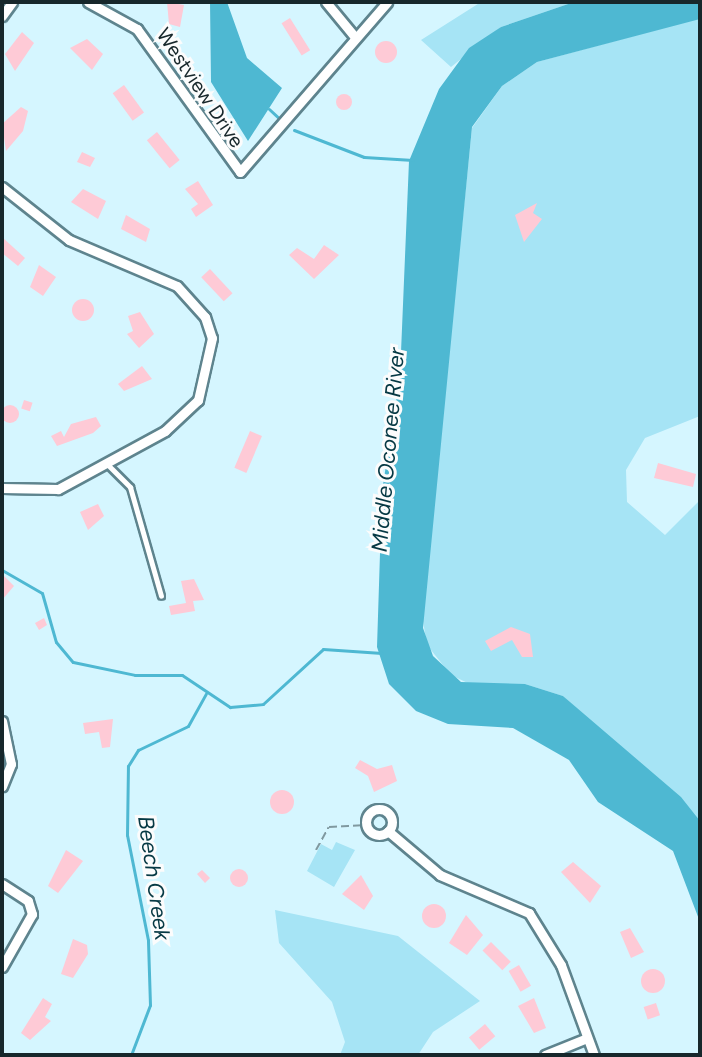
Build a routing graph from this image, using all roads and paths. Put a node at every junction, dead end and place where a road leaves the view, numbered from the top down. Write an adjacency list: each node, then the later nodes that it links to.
1 (12, 2): 5 (street)
2 (88, 2): 6 (street, Westview Drive)
3 (326, 2): 6 (street)
4 (387, 2): 6 (street)
5 (2, 16)
6 (354, 36)
7 (2, 187): 8 (street)
8 (106, 463): 9 (street); 10 (lane)
9 (2, 488)
10 (161, 596)
11 (2, 721): 12 (street)
12 (2, 786)
13 (362, 825): 15 (path)
14 (388, 831): 18 (street)
15 (316, 850)
16 (2, 884): 17 (street)
17 (2, 967)
18 (587, 1038): 19 (street); 20 (street)
19 (545, 1055)
20 (594, 1055)

